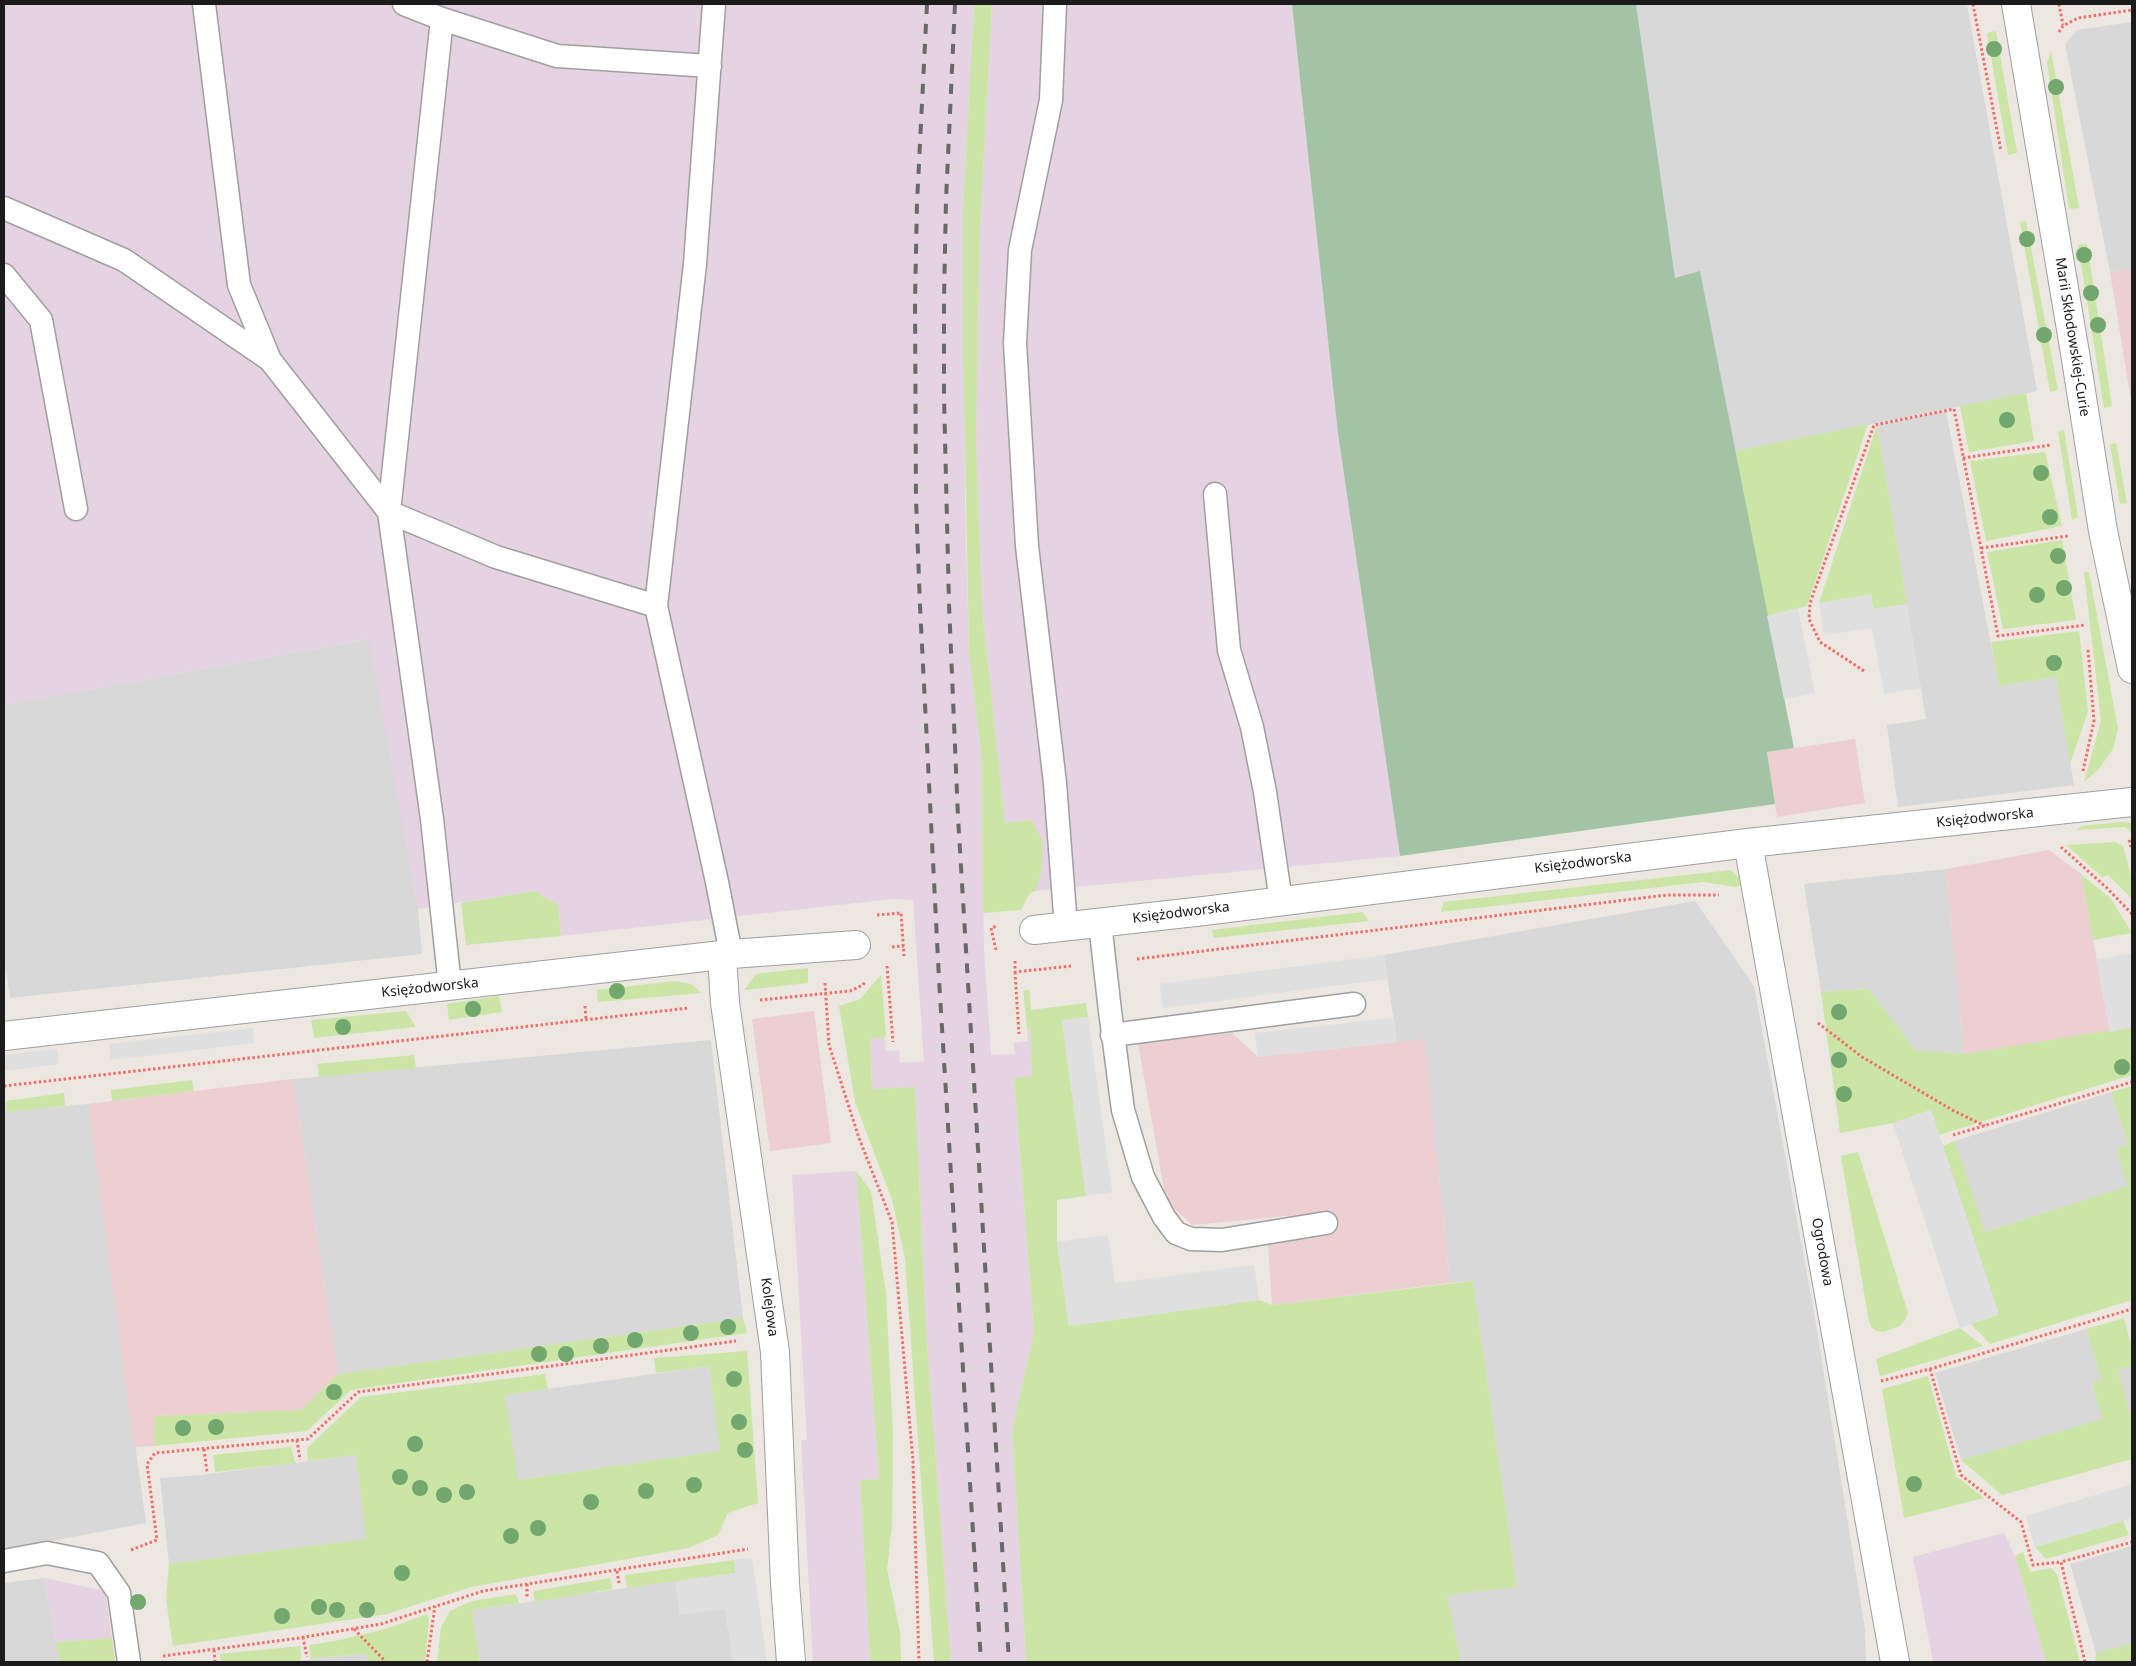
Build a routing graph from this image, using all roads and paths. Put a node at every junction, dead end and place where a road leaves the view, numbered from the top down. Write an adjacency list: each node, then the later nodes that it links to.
1 (204, 4): 14 (lane)
2 (406, 4): 9 (lane)
3 (714, 4): 10 (lane)
4 (1055, 4): 42 (lane)
5 (1973, 4): 11 (path)
6 (2016, 4): 28 (street, Marii Skłodowskiej-Curie)
7 (2059, 4): 8 (path)
8 (2132, 10)
9 (442, 19): 10 (lane); 21 (lane)
10 (710, 66): 26 (lane)
11 (2001, 152)
12 (4, 208): 14 (lane)
13 (4, 275): 20 (lane)
14 (270, 360): 21 (lane)
15 (2049, 435): 16 (path)
16 (2051, 445): 17 (path); 18 (path)
17 (2053, 454)
18 (1963, 458): 25 (path); 33 (path)
19 (1215, 494): 39 (lane)
20 (76, 509)
21 (389, 512): 26 (lane); 51 (lane)
22 (2067, 526): 23 (path)
23 (2068, 536): 24 (path); 25 (path)
24 (2070, 544)
25 (1981, 548): 29 (path)
26 (656, 606): 46 (lane)
27 (2084, 616): 29 (path)
28 (2126, 616): 32 (street, Marii Skłodowskiej-Curie)
29 (2086, 625): 30 (path)
30 (2087, 634)
31 (2088, 644): 34 (path)
32 (2132, 669)
33 (1864, 671)
34 (2082, 773)
35 (2132, 802): 36 (street, Księżodworska)
36 (1748, 843): 39 (street, Księżodworska); 92 (street, Ogrodowa)
37 (2059, 846): 40 (path)
38 (1722, 895): 49 (path)
39 (1281, 901): 41 (street, Księżodworska)
40 (2132, 914)
41 (1100, 923): 42 (street, Księżodworska); 49 (lane)
42 (1066, 927): 43 (street, Księżodworska)
43 (1034, 930)
44 (856, 945): 45 (street, Księżodworska)
45 (822, 948): 46 (street, Księżodworska); 91 (path)
46 (726, 954): 51 (street, Księżodworska); 52 (street, Kolejowa)
47 (1015, 954): 50 (path)
48 (886, 957): 58 (path)
49 (1104, 962): 50 (path); 56 (lane)
50 (1016, 972): 55 (path)
51 (450, 986): 57 (street, Księżodworska)
52 (725, 1003): 60 (path); 65 (street, Kolejowa)
53 (1354, 1004): 56 (lane)
54 (1812, 1019): 61 (path)
55 (1019, 1034)
56 (1112, 1035): 63 (lane)
57 (4, 1036)
58 (893, 1042)
59 (2132, 1082): 61 (path)
60 (4, 1086)
61 (1985, 1126): 62 (path)
62 (1953, 1135)
63 (1326, 1223)
64 (2132, 1309): 66 (path)
65 (774, 1336): 68 (path); 73 (street, Kolejowa)
66 (1930, 1369): 67 (path); 75 (path)
67 (1873, 1383)
68 (297, 1440): 69 (path); 70 (path)
69 (204, 1449): 71 (path); 76 (path)
70 (300, 1460)
71 (207, 1472)
72 (2132, 1542): 75 (path)
73 (783, 1543): 77 (path); 90 (street, Kolejowa)
74 (4, 1561): 76 (lane)
75 (2061, 1562): 93 (path)
76 (98, 1563): 86 (lane)
77 (617, 1571): 78 (path); 79 (path)
78 (619, 1583)
79 (526, 1584): 80 (path); 81 (path)
80 (527, 1597)
81 (435, 1606): 82 (path); 89 (path)
82 (354, 1629): 83 (path); 88 (path)
83 (303, 1637): 84 (path); 85 (path)
84 (214, 1650): 86 (path); 87 (path)
85 (307, 1657)
86 (129, 1661)
87 (215, 1662)
88 (386, 1662)
89 (427, 1662)
90 (791, 1662)
91 (919, 1662)
92 (1895, 1662)
93 (2085, 1662)

